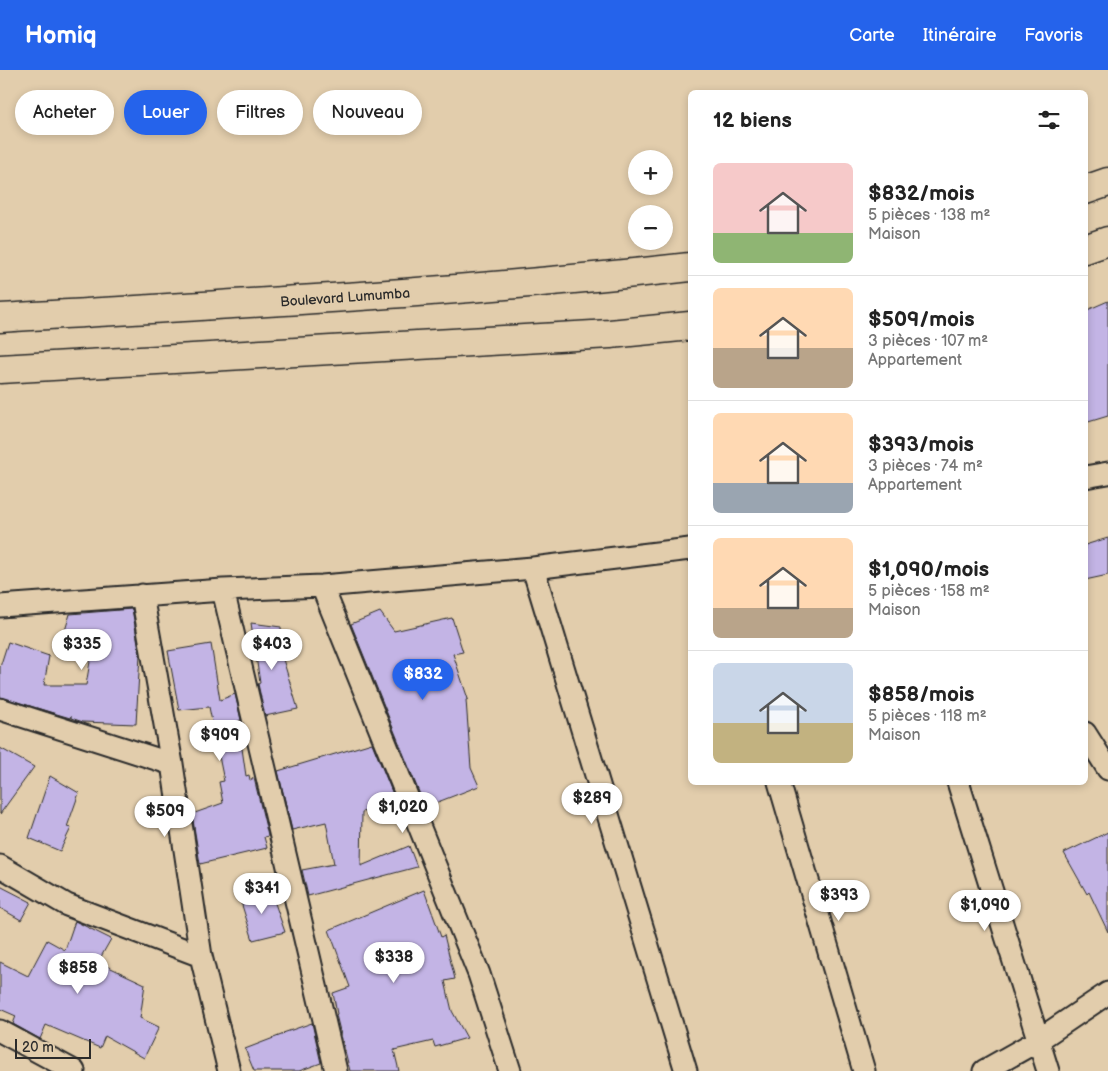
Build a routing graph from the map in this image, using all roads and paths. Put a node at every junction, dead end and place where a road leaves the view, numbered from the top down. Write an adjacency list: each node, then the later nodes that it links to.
1 (1108, 182): 2 (highway)
2 (1088, 189)
3 (1108, 241): 4 (highway)
4 (1088, 248)
5 (688, 267): 6 (highway, Boulevard Lumumba)
6 (0, 318)
7 (688, 326): 8 (highway)
8 (0, 369)
9 (1108, 473): 10 (street)
10 (1088, 476)
11 (688, 549): 12 (street)
12 (532, 568): 13 (street); 32 (street)
13 (322, 586): 14 (street); 31 (street)
14 (223, 590): 15 (street); 30 (street)
15 (142, 595): 16 (street); 19 (street)
16 (0, 606)
17 (0, 709): 19 (street)
18 (1088, 738): 20 (street)
19 (172, 764): 24 (street)
20 (1108, 769)
21 (780, 785): 33 (street)
22 (959, 785): 27 (street)
23 (0, 866): 24 (street)
24 (201, 956): 29 (street)
25 (1108, 993): 27 (street)
26 (0, 1031): 28 (street)
27 (1037, 1040): 34 (street); 35 (street)
28 (74, 1071)
29 (229, 1071)
30 (336, 1071)
31 (510, 1071)
32 (686, 1071)
33 (864, 1071)
34 (984, 1071)
35 (1048, 1071)

